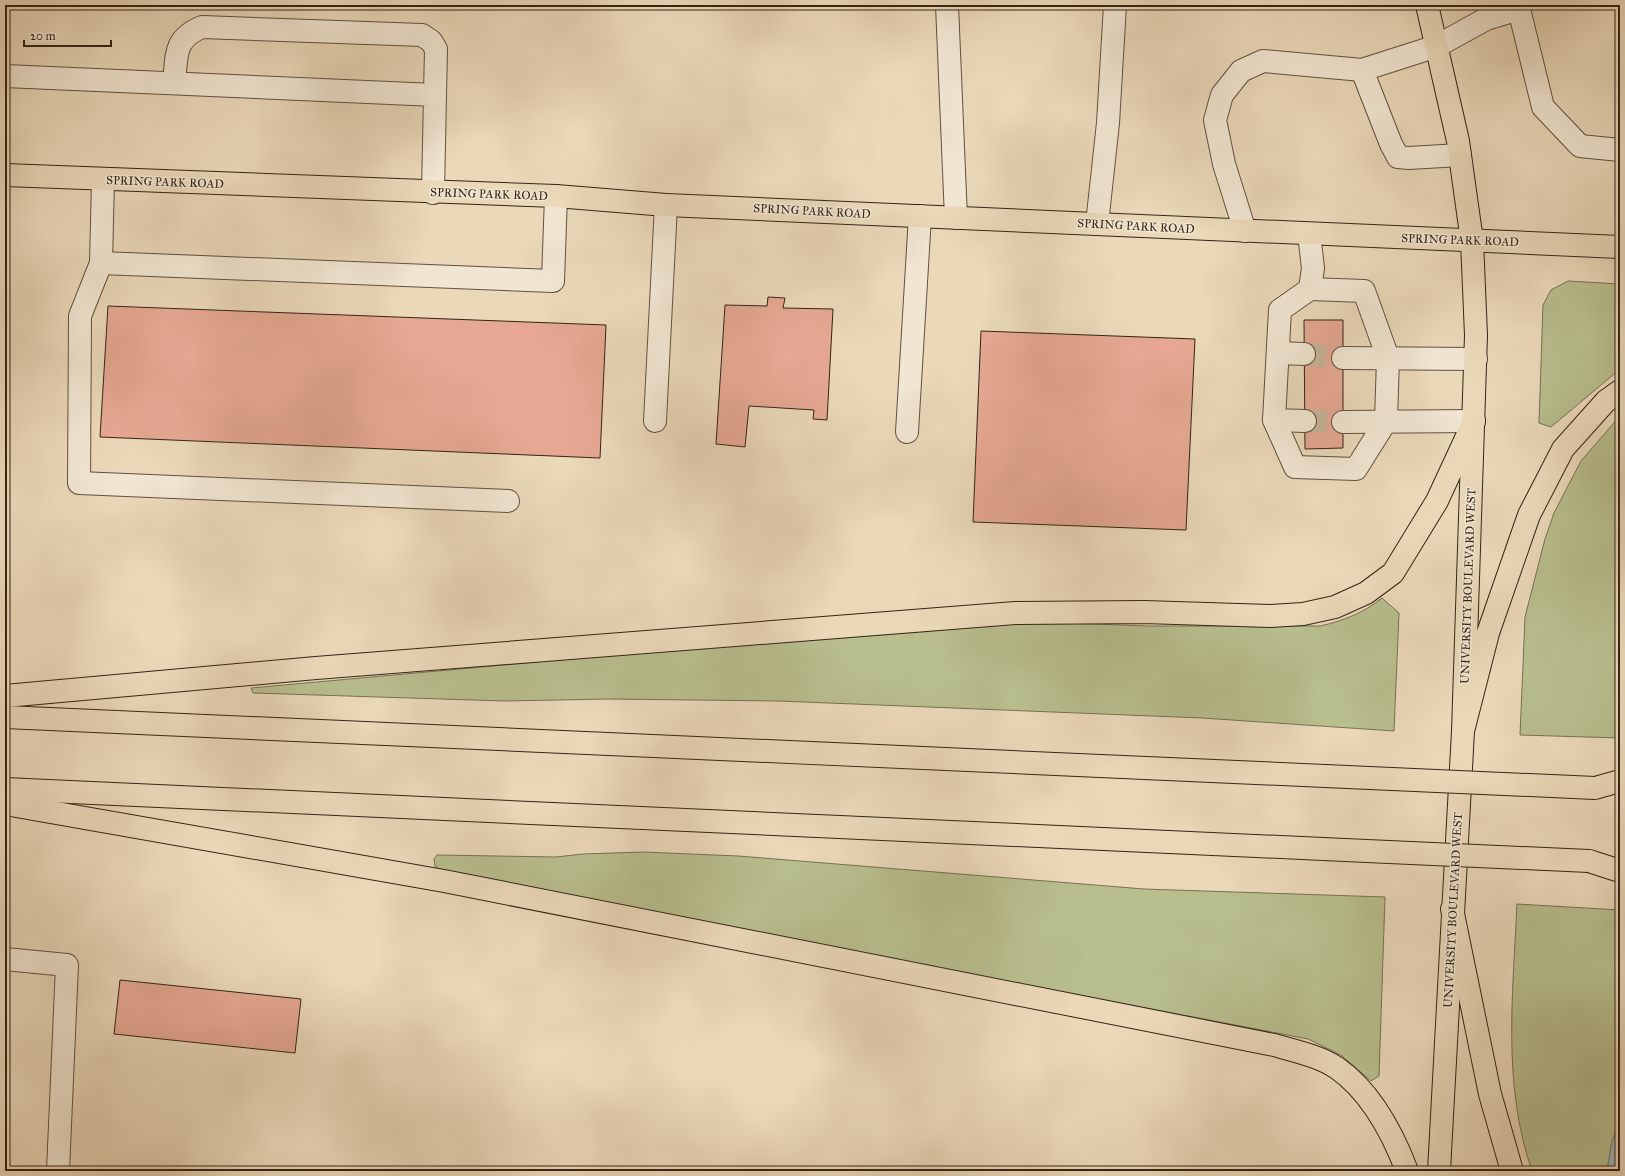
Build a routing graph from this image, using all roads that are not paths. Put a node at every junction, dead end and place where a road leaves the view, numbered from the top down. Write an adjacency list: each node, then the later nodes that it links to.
1 (947, 5): 18 (lane)
2 (1115, 5): 19 (lane)
3 (1427, 5): 5 (main road, UNIVERSITY BOULEVARD WEST)
4 (1519, 7): 5 (lane); 10 (lane)
5 (1437, 46): 6 (lane); 11 (main road, UNIVERSITY BOULEVARD WEST)
6 (1362, 70): 11 (lane); 20 (lane)
7 (5, 76): 8 (lane)
8 (174, 84): 9 (lane); 9 (lane)
9 (435, 95): 14 (lane)
10 (1620, 150)
11 (1460, 155): 22 (main road, UNIVERSITY BOULEVARD WEST)
12 (5, 175): 13 (main road, SPRING PARK ROAD)
13 (103, 179): 14 (main road, SPRING PARK ROAD); 24 (lane)
14 (433, 193): 15 (main road, SPRING PARK ROAD)
15 (556, 196): 16 (main road, SPRING PARK ROAD); 24 (lane)
16 (666, 205): 17 (main road, SPRING PARK ROAD); 33 (lane)
17 (920, 216): 18 (main road, SPRING PARK ROAD); 38 (lane)
18 (956, 218): 19 (main road, SPRING PARK ROAD)
19 (1097, 224): 20 (main road, SPRING PARK ROAD)
20 (1245, 231): 21 (main road, SPRING PARK ROAD)
21 (1309, 234): 22 (main road, SPRING PARK ROAD); 25 (lane)
22 (1472, 241): 23 (main road, SPRING PARK ROAD); 30 (main road, UNIVERSITY BOULEVARD WEST)
23 (1620, 247)
24 (101, 263): 39 (lane)
25 (1310, 289): 26 (lane); 29 (lane)
26 (1278, 353): 27 (lane); 32 (lane)
27 (1304, 354)
28 (1343, 358): 29 (lane)
29 (1388, 358): 30 (lane); 35 (lane)
30 (1476, 358): 36 (main road, UNIVERSITY BOULEVARD WEST)
31 (1620, 391): 42 (main road)
32 (1274, 420): 34 (lane); 35 (lane)
33 (655, 421)
34 (1305, 421)
35 (1386, 421): 36 (lane); 37 (lane)
36 (1474, 421): 40 (main road); 42 (main road, UNIVERSITY BOULEVARD WEST)
37 (1343, 422)
38 (907, 432)
39 (508, 501)
40 (5, 696)
41 (5, 717): 44 (main road, bridge)
42 (1463, 731): 51 (main road, UNIVERSITY BOULEVARD WEST)
43 (1620, 781): 44 (main road)
44 (1595, 788): 46 (main road)
45 (5, 789): 48 (main road, bridge)
46 (1620, 789)
47 (5, 804): 54 (main road)
48 (1589, 861): 49 (main road); 50 (main road)
49 (1620, 862)
50 (1620, 871)
51 (1452, 908): 55 (main road, UNIVERSITY BOULEVARD WEST); 56 (main road)
52 (5, 959): 53 (lane)
53 (58, 1171)
54 (1408, 1171)
55 (1439, 1171)
56 (1512, 1171)

